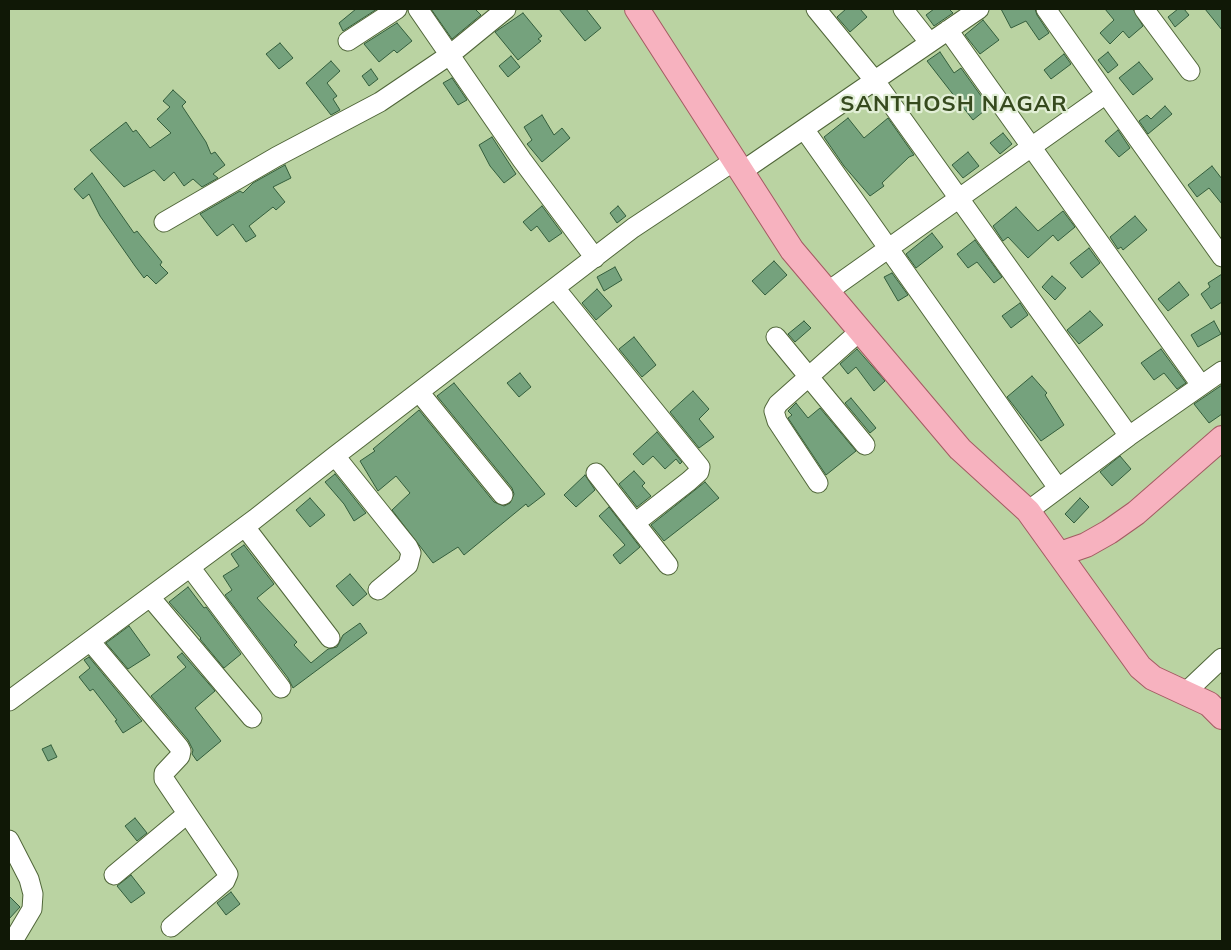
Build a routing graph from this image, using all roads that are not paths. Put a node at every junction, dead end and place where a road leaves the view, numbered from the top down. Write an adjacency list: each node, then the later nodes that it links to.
1 (397, 9): 11 (street)
2 (418, 9): 13 (street)
3 (506, 9): 13 (street)
4 (637, 9): 19 (main road)
5 (816, 9): 15 (street)
6 (903, 9): 12 (street)
7 (979, 9): 10 (street)
8 (1046, 9): 16 (street)
9 (1144, 9): 14 (street)
10 (948, 30): 12 (street); 18 (street)
11 (348, 41)
12 (929, 42): 15 (street)
13 (450, 54): 21 (street); 24 (street)
14 (1190, 71)
15 (875, 81): 17 (street); 20 (street)
16 (1106, 94): 18 (street); 23 (street)
17 (804, 129): 19 (street); 22 (street)
18 (1032, 147): 20 (street); 31 (street)
19 (738, 166): 24 (street); 26 (main road)
20 (959, 199): 22 (street); 33 (street)
21 (164, 222)
22 (889, 247): 26 (street); 40 (street)
23 (1222, 257)
24 (595, 258): 25 (street)
25 (555, 288): 32 (street); 41 (street)
26 (827, 292): 27 (main road)
27 (860, 332): 30 (street); 40 (main road)
28 (776, 337): 30 (street)
29 (1222, 372): 31 (street)
30 (809, 377): 35 (street); 38 (street)
31 (1201, 385): 33 (street)
32 (419, 392): 36 (street); 39 (street)
33 (1129, 436): 40 (street)
34 (1222, 438): 43 (main road)
35 (866, 445)
36 (335, 456): 42 (street); 46 (street)
37 (596, 473): 41 (street)
38 (818, 483)
39 (503, 494)
40 (1042, 500): 43 (main road)
41 (635, 523): 44 (street)
42 (245, 527): 45 (street); 48 (street)
43 (1060, 554): 52 (main road)
44 (668, 565)
45 (190, 567): 47 (street); 51 (street)
46 (378, 590)
47 (150, 597): 49 (street); 55 (street)
48 (330, 638)
49 (90, 641): 53 (street); 56 (street)
50 (1222, 658): 52 (street)
51 (280, 688)
52 (1185, 693): 54 (main road)
53 (9, 701)
54 (1222, 717)
55 (252, 718)
56 (188, 814): 58 (street); 59 (street)
57 (9, 840): 60 (street)
58 (114, 875)
59 (171, 927)
60 (13, 941)

